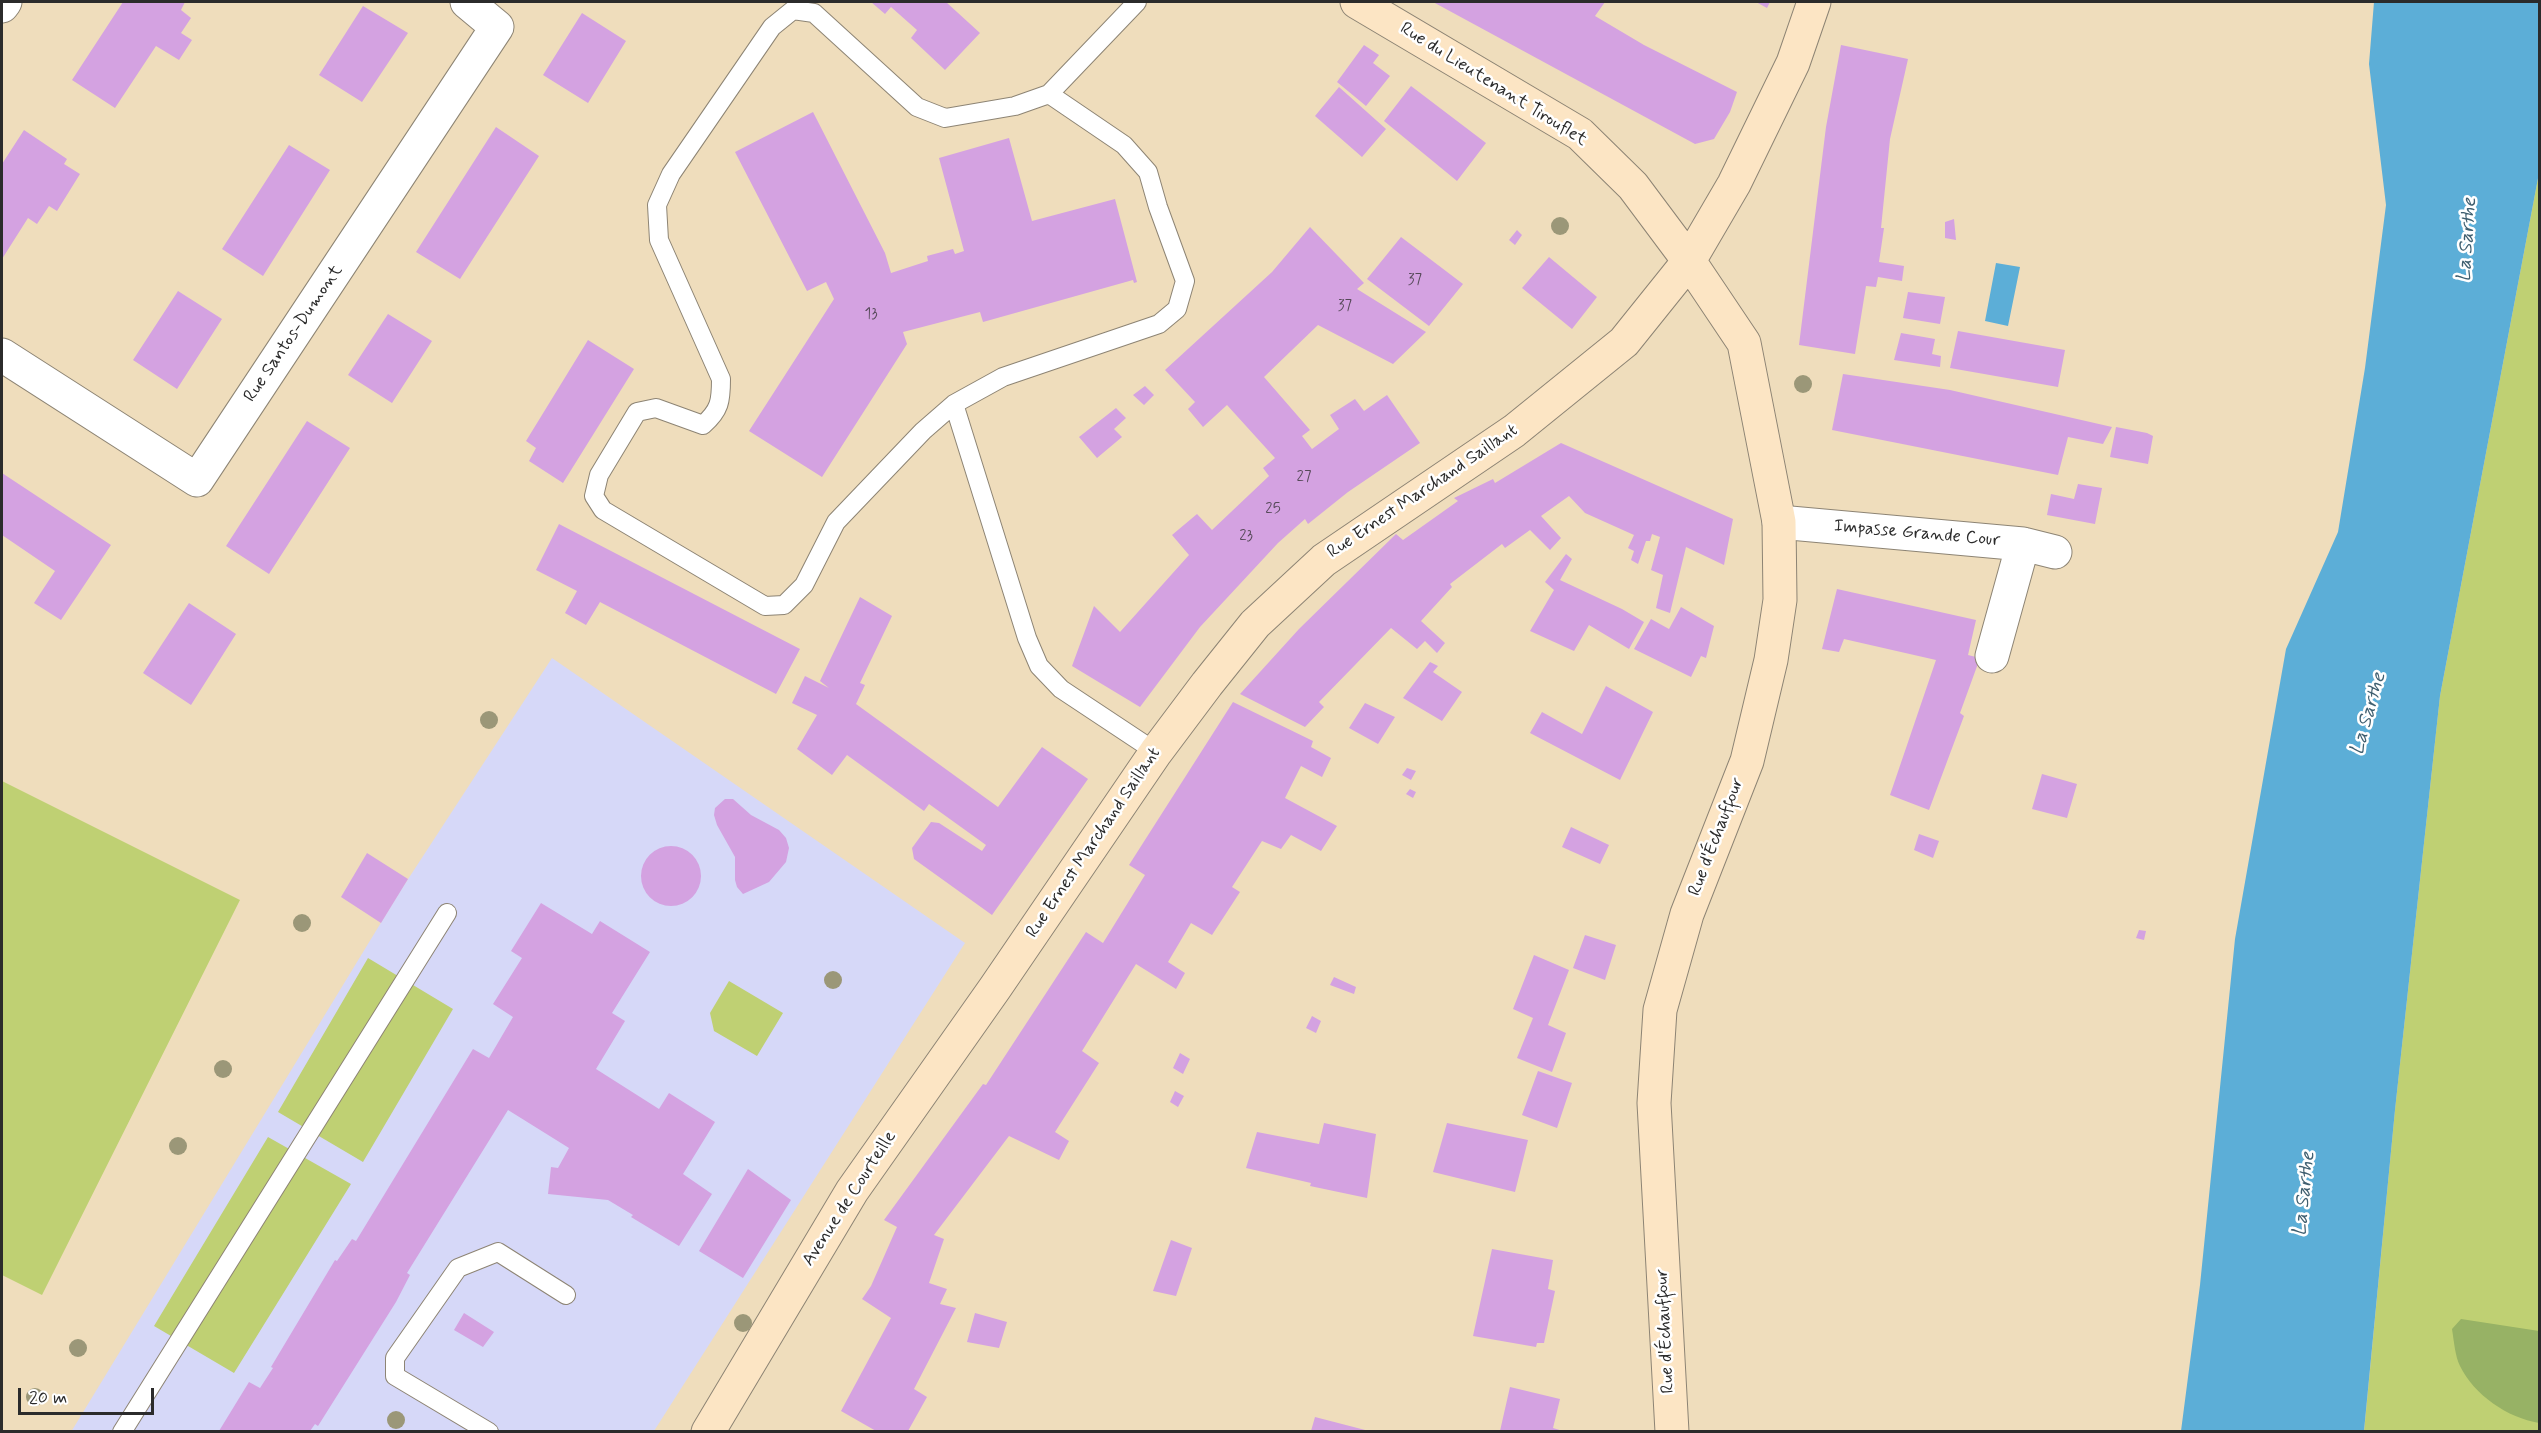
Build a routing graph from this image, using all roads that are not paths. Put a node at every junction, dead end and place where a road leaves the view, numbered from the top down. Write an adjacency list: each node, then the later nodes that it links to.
1 (5, 2): 6 (street)
2 (468, 2): 9 (street, Rue Santos-Dumont)
3 (1137, 2): 7 (lane)
4 (1357, 2): 8 (street, Rue du Lieutenant Tirouflet)
5 (1814, 2): 8 (street, Rue Ernest Marchand Saillant)
6 (2, 6)
7 (1049, 94): 10 (lane); 10 (lane)
8 (1689, 261): 11 (street, Rue d'Échauffour); 15 (street, Rue Ernest Marchand Saillant)
9 (2, 355)
10 (954, 404): 15 (lane)
11 (1779, 522): 12 (street, Impasse Grande Cour); 22 (street, Rue d'Échauffour)
12 (2023, 544): 13 (street, Impasse Grande Cour); 14 (street)
13 (2055, 552)
14 (1992, 656)
15 (1156, 752): 17 (street, Rue Ernest Marchand Saillant)
16 (447, 913): 19 (lane)
17 (1004, 974): 21 (street, Avenue de Courteille)
18 (566, 1294): 20 (lane)
19 (122, 1431)
20 (489, 1431)
21 (708, 1431)
22 (1672, 1431)

